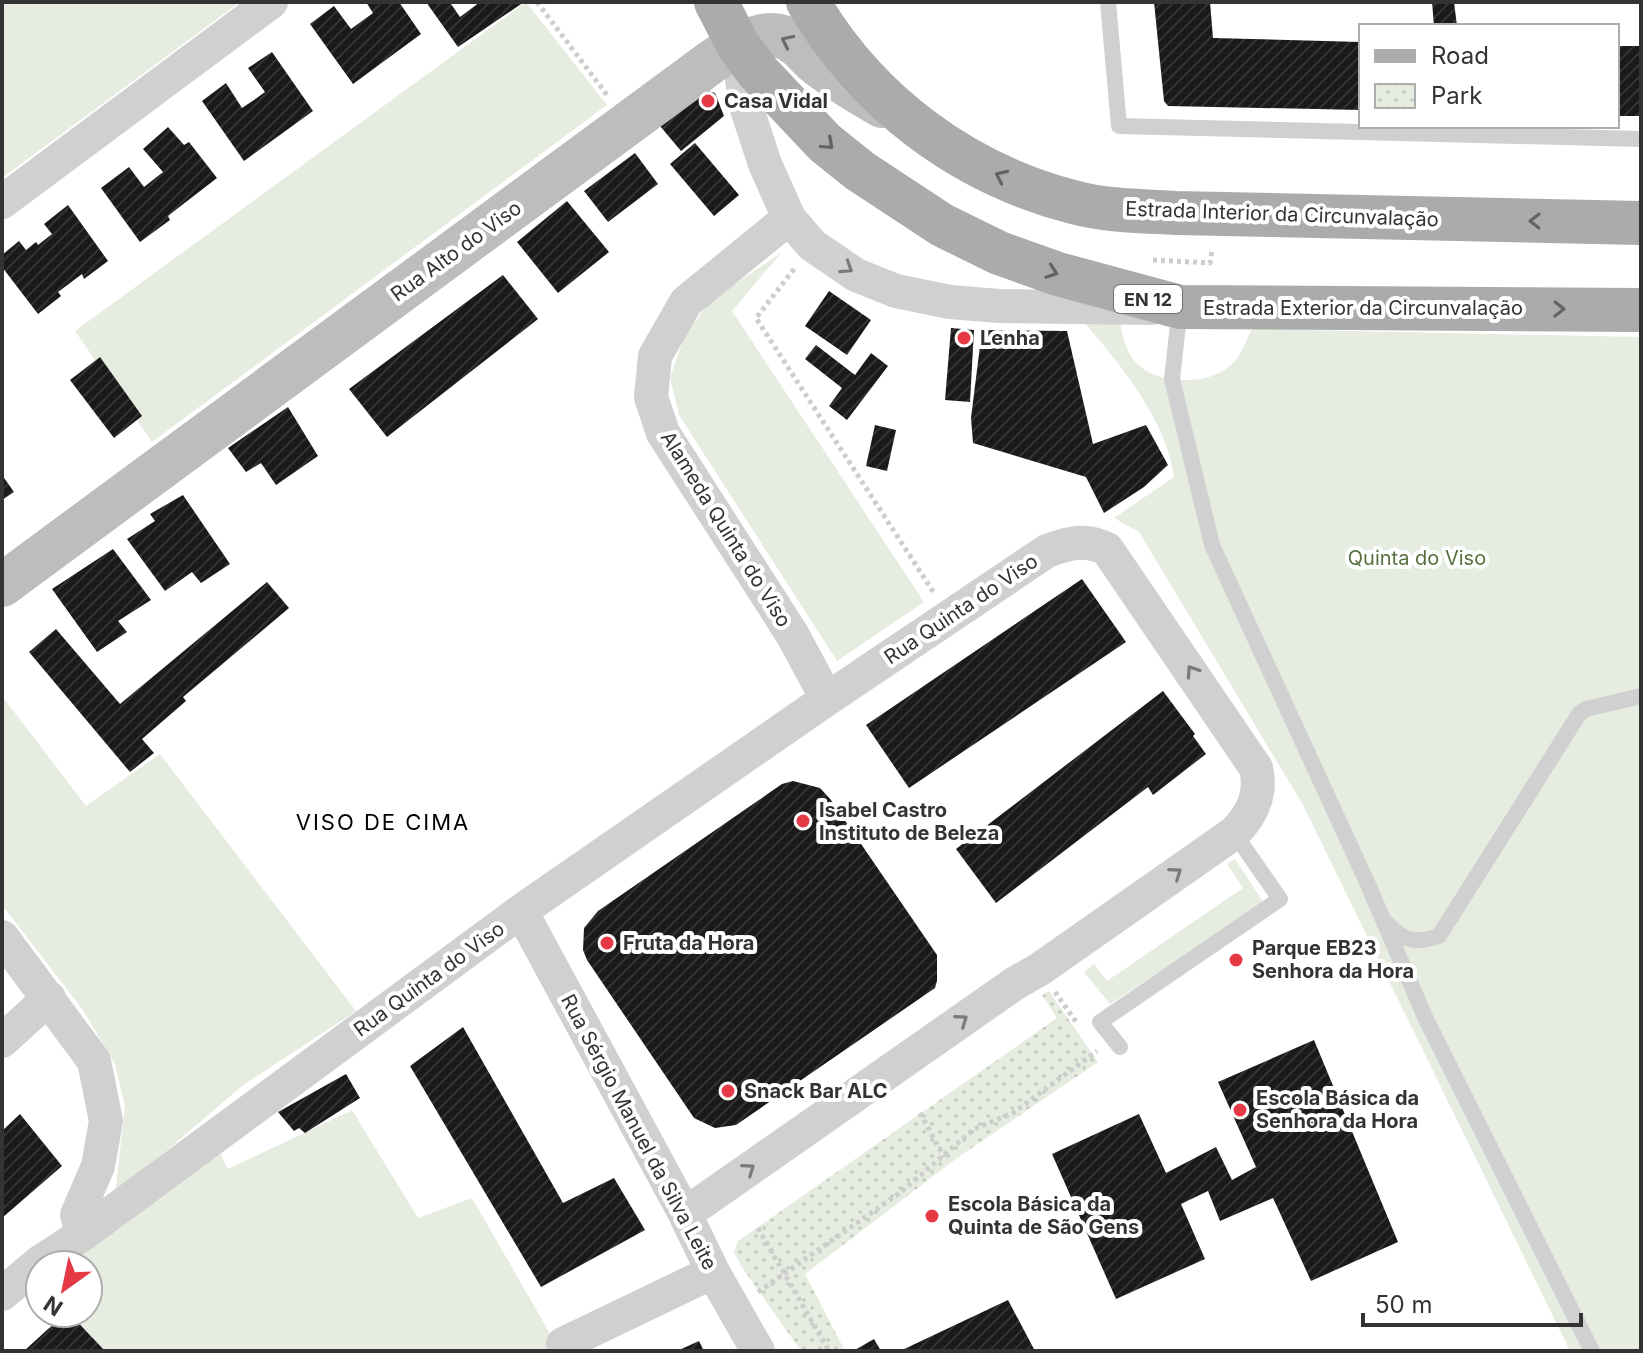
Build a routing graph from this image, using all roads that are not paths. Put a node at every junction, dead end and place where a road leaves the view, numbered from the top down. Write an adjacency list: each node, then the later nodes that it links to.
1 (271, 2): 8 (street)
2 (716, 2): 5 (main road, Estrada Exterior da Circunvalação / EN 12)
3 (808, 2): 6 (main road, Estrada Interior da Circunvalação)
4 (1108, 2): 7 (lane)
5 (738, 45): 6 (main road, Rua Alto do Viso, one-way to 5); 9 (street); 11 (main road, Estrada Exterior da Circunvalação / EN 12, one-way to 11); 13 (main road, Rua Alto do Viso)
6 (921, 131): 10 (main road, Estrada Interior da Circunvalação, one-way to 6)
7 (1641, 139)
8 (2, 202)
9 (789, 218): 11 (street, one-way to 11); 15 (street, Alameda Quinta do Viso)
10 (1641, 223)
11 (1180, 307): 12 (main road, Estrada Exterior da Circunvalação / EN 12, one-way to 12); 18 (lane)
12 (1641, 310)
13 (2, 585)
14 (1641, 696): 18 (lane)
15 (827, 699): 16 (street, Rua Quinta do Viso, one-way to 15); 17 (street, Rua Quinta do Viso)
16 (1234, 833): 22 (lane); 23 (street, Rua Quinta do Viso, one-way to 16)
17 (521, 911): 23 (street, Rua Sérgio Manuel da Silva Leite); 24 (street, Rua Quinta do Viso)
18 (1382, 917): 29 (lane)
19 (2, 937): 20 (street)
20 (49, 998): 21 (street); 24 (street)
21 (2, 1041)
22 (1120, 1047)
23 (685, 1214): 25 (street, Rua Sérgio Manuel da Silva Leite)
24 (83, 1234): 26 (street)
25 (713, 1272): 27 (street); 28 (street, Rua Sérgio Manuel da Silva Leite)
26 (2, 1294)
27 (563, 1344)
28 (758, 1351)
29 (1592, 1351)

